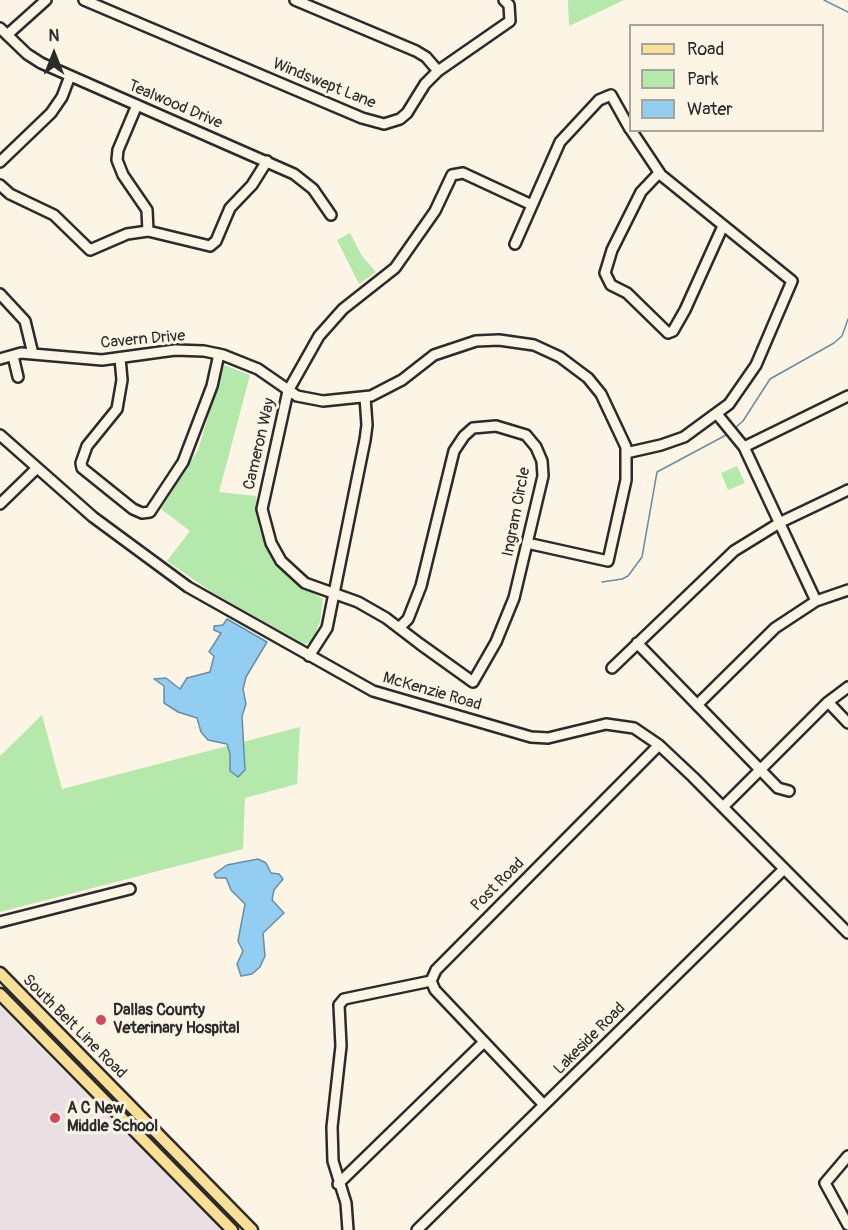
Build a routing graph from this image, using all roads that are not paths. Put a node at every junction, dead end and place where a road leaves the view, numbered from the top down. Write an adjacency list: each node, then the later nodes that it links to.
1 (46, 0): 5 (street)
2 (84, 0): 6 (street, Windswept Lane)
3 (295, 0): 6 (street)
4 (507, 2): 6 (street, Windswept Lane)
5 (3, 32): 7 (street, Tealwood Drive)
6 (438, 71)
7 (70, 76): 8 (street, Tealwood Drive); 12 (street)
8 (137, 105): 11 (street, Tealwood Drive); 18 (street)
9 (629, 126): 15 (street)
10 (632, 132): 13 (street)
11 (267, 161): 16 (street, Tealwood Drive); 18 (street)
12 (0, 162)
13 (659, 172): 17 (street); 17 (street)
14 (0, 185): 18 (street)
15 (532, 205): 19 (street); 27 (street, Cameron Way)
16 (331, 215)
17 (723, 225): 30 (street)
18 (148, 231)
19 (515, 244)
20 (0, 294): 21 (street)
21 (33, 354): 23 (street, Cavern Drive); 24 (street, Cavern Drive)
22 (219, 354): 24 (street, Cavern Drive); 24 (street); 27 (street, Cavern Drive)
23 (13, 356): 25 (street, Cavern Drive); 26 (street)
24 (120, 358)
25 (0, 359)
26 (18, 377)
27 (288, 391): 29 (street, Cavern Drive); 40 (street, Cameron Way)
28 (848, 396): 32 (street)
29 (365, 397): 33 (street, Cavern Drive); 40 (street)
30 (717, 414): 32 (street); 33 (street)
31 (0, 435): 34 (street, McKenzie Road)
32 (744, 447): 37 (street)
33 (626, 453): 38 (street, Cavern Drive)
34 (37, 468): 36 (street); 44 (street, McKenzie Road)
35 (848, 490): 37 (street)
36 (0, 504)
37 (781, 522): 41 (street); 43 (street)
38 (527, 543): 42 (street, Ingram Circle); 46 (street, Ingram Circle)
39 (848, 590): 41 (street)
40 (334, 593): 42 (street, Cameron Way); 44 (street)
41 (816, 601): 49 (street)
42 (399, 628): 46 (street, Cameron Way)
43 (637, 644): 45 (street); 49 (street)
44 (309, 656): 51 (street, McKenzie Road)
45 (612, 668)
46 (473, 682)
47 (848, 687): 48 (street)
48 (828, 702): 50 (street); 52 (street)
49 (697, 705): 52 (street)
50 (848, 723)
51 (659, 745): 54 (street, McKenzie Road); 60 (street, Post Road)
52 (760, 770): 53 (street); 54 (street)
53 (789, 791)
54 (723, 807): 55 (street, McKenzie Road)
55 (784, 869): 58 (street, McKenzie Road); 63 (street, Lakeside Road)
56 (130, 889): 57 (street)
57 (0, 922)
58 (848, 933)
59 (0, 973): 64 (main road, South Belt Line Road)
60 (431, 981): 62 (street); 67 (street)
61 (0, 994): 66 (main road, South Belt Line Road)
62 (484, 1042): 63 (street); 67 (street)
63 (544, 1105): 75 (street, Lakeside Road)
64 (179, 1156): 66 (main road); 69 (main road, South Belt Line Road)
65 (848, 1156): 71 (street)
66 (173, 1171): 68 (main road, South Belt Line Road)
67 (339, 1184): 74 (street)
68 (190, 1188): 69 (main road); 70 (main road, South Belt Line Road)
69 (217, 1195): 70 (main road); 73 (main road, South Belt Line Road)
70 (215, 1213): 72 (main road, South Belt Line Road)
71 (848, 1225)
72 (232, 1230)
73 (252, 1230)
74 (348, 1230)
75 (417, 1230)

